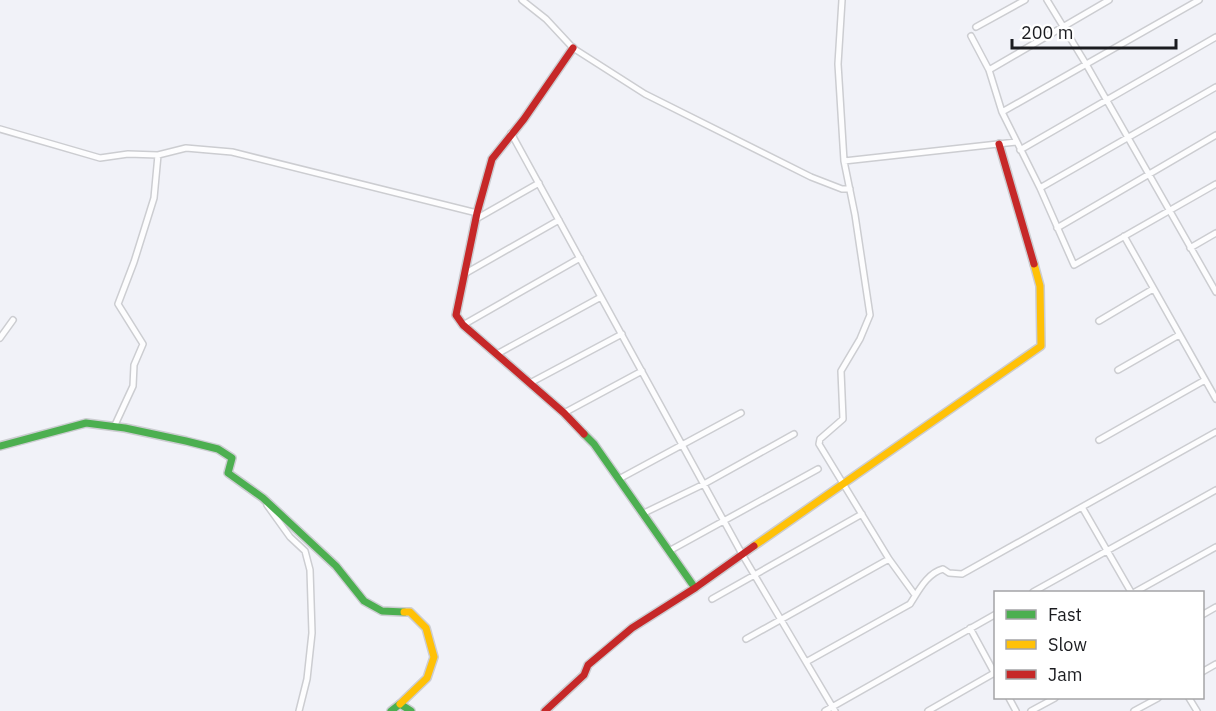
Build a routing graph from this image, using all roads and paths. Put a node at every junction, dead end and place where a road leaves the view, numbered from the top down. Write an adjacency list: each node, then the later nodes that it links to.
1 (522, 0): 11 (street)
2 (842, 0): 25 (street)
3 (1025, 0): 7 (street)
4 (1047, 0): 8 (street)
5 (1109, 0): 8 (street)
6 (1199, 0): 12 (street)
7 (976, 27)
8 (1064, 27): 12 (street); 13 (street)
9 (971, 36): 13 (street)
10 (1216, 37): 15 (street)
11 (573, 48): 18 (street); 30 (street)
12 (1086, 64): 15 (street); 16 (street)
13 (989, 70): 16 (street)
14 (1216, 87): 20 (street)
15 (1105, 100): 20 (street); 23 (street)
16 (1002, 112): 21 (street)
17 (0, 129): 24 (street)
18 (512, 133): 27 (street); 32 (street)
19 (1216, 135): 26 (street)
20 (1127, 137): 26 (street); 29 (street)
21 (1016, 142): 22 (street); 23 (street)
22 (999, 144): 25 (street); 65 (street)
23 (1020, 150): 29 (street)
24 (158, 155): 32 (street); 57 (street)
25 (844, 161): 30 (street)
26 (1148, 174): 31 (street); 34 (street)
27 (539, 183): 32 (street); 33 (street)
28 (1216, 184): 31 (street)
29 (1040, 188): 34 (street)
30 (850, 189): 65 (street)
31 (1169, 211): 36 (street); 37 (street)
32 (477, 216): 39 (street)
33 (560, 220): 38 (street); 39 (street)
34 (1057, 228): 36 (street)
35 (1216, 233): 37 (street)
36 (1124, 236): 40 (street)
37 (1190, 248): 41 (street)
38 (580, 258): 42 (street); 45 (street)
39 (466, 273): 45 (street)
40 (1153, 289): 44 (street); 47 (street)
41 (1215, 289)
42 (601, 297): 46 (street); 49 (street)
43 (13, 320): 48 (street)
44 (1099, 321)
45 (464, 325): 49 (street)
46 (622, 334): 51 (street); 53 (street)
47 (1179, 335): 50 (street); 52 (street)
48 (0, 338)
49 (496, 354): 53 (street)
50 (1118, 370)
51 (642, 371): 55 (street); 61 (street)
52 (1205, 380): 54 (street); 60 (street)
53 (530, 383): 55 (street)
54 (1216, 399)
55 (564, 413): 64 (street)
56 (741, 413): 61 (street)
57 (114, 426): 62 (street); 68 (street)
58 (1216, 432): 69 (street)
59 (794, 434): 66 (street)
60 (1099, 440)
61 (682, 444): 64 (street); 66 (street)
62 (0, 446)
63 (818, 469): 72 (street)
64 (619, 479): 71 (street)
65 (843, 482): 70 (street); 76 (street)
66 (704, 484): 71 (street); 72 (street)
67 (1216, 490): 75 (street)
68 (263, 498): 94 (street); 96 (street)
69 (1082, 507): 75 (street); 83 (street)
70 (862, 513): 77 (street); 78 (street)
71 (642, 514): 74 (street)
72 (724, 520): 74 (street); 76 (street)
73 (1216, 547): 82 (street)
74 (669, 551): 79 (street)
75 (1106, 551): 80 (street); 81 (street)
76 (742, 554): 78 (street); 79 (street)
77 (889, 559): 83 (street); 86 (street)
78 (755, 575): 84 (street); 86 (street)
79 (694, 588): 99 (street)
80 (1035, 591)
81 (1132, 591)
82 (1135, 591)
83 (915, 595): 89 (street)
84 (712, 598)
85 (994, 615): 87 (street)
86 (781, 619): 88 (street); 89 (street)
87 (970, 628): 90 (street); 95 (street)
88 (746, 639)
89 (806, 662): 95 (street)
90 (994, 671)
91 (994, 674): 101 (street)
92 (1053, 699): 102 (street)
93 (1156, 699): 103 (street)
94 (400, 704): 97 (street); 98 (street)
95 (834, 709): 100 (street)
96 (299, 711)
97 (391, 711)
98 (411, 711)
99 (545, 711)
100 (825, 711)
101 (928, 711)
102 (1031, 711)
103 (1134, 711)

